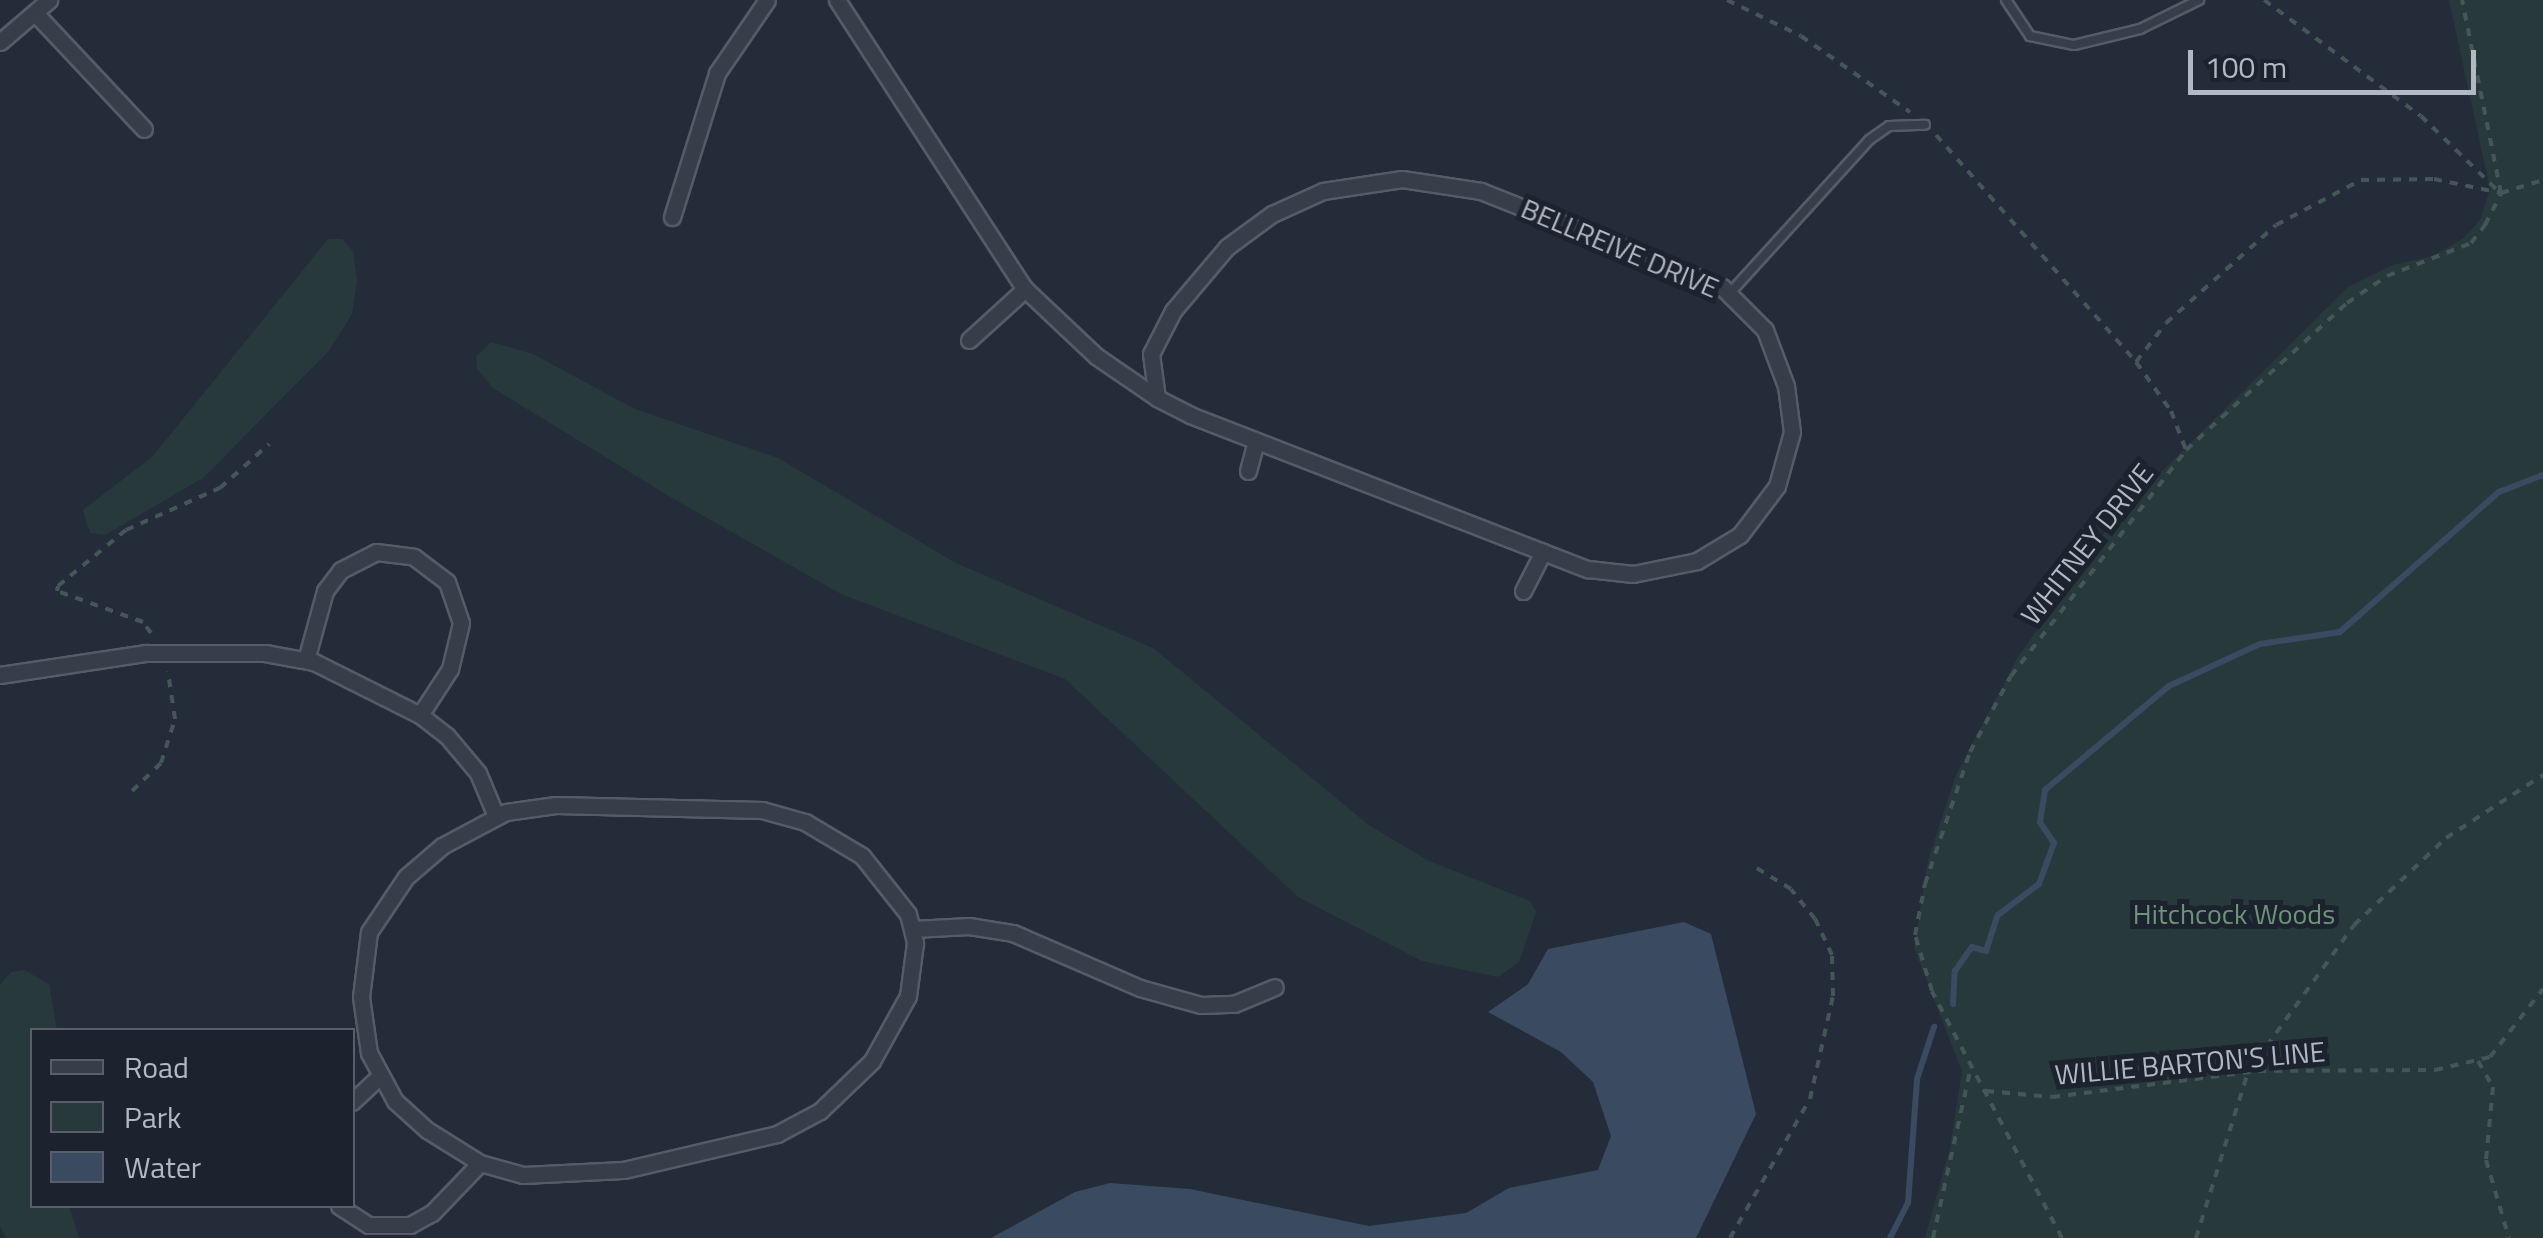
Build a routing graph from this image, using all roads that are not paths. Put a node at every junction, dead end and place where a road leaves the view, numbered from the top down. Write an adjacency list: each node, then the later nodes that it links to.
1 (49, 0): 6 (street)
2 (767, 0): 10 (street)
3 (837, 0): 11 (street, BELLREIVE DRIVE)
4 (2006, 0): 5 (lane)
5 (2200, 0)
6 (35, 14): 7 (street); 9 (street)
7 (0, 42)
8 (1925, 125): 12 (lane)
9 (144, 129)
10 (672, 218)
11 (1025, 288): 13 (street); 14 (street, BELLREIVE DRIVE)
12 (1730, 293): 14 (street, BELLREIVE DRIVE); 17 (street, BELLREIVE DRIVE)
13 (969, 340)
14 (1157, 398): 15 (street, BELLREIVE DRIVE)
15 (1256, 442): 16 (street); 17 (street, BELLREIVE DRIVE)
16 (1248, 471)
17 (1543, 552): 18 (street)
18 (1523, 591)
19 (306, 660): 20 (street); 21 (street); 21 (street)
20 (0, 674)
21 (420, 715): 22 (street)
22 (496, 816): 23 (street); 25 (street)
23 (914, 928): 24 (street); 27 (street)
24 (1275, 987)
25 (379, 1077): 26 (street); 27 (street)
26 (355, 1099)
27 (480, 1163): 29 (street)
28 (341, 1208): 29 (street)
29 (390, 1233)

